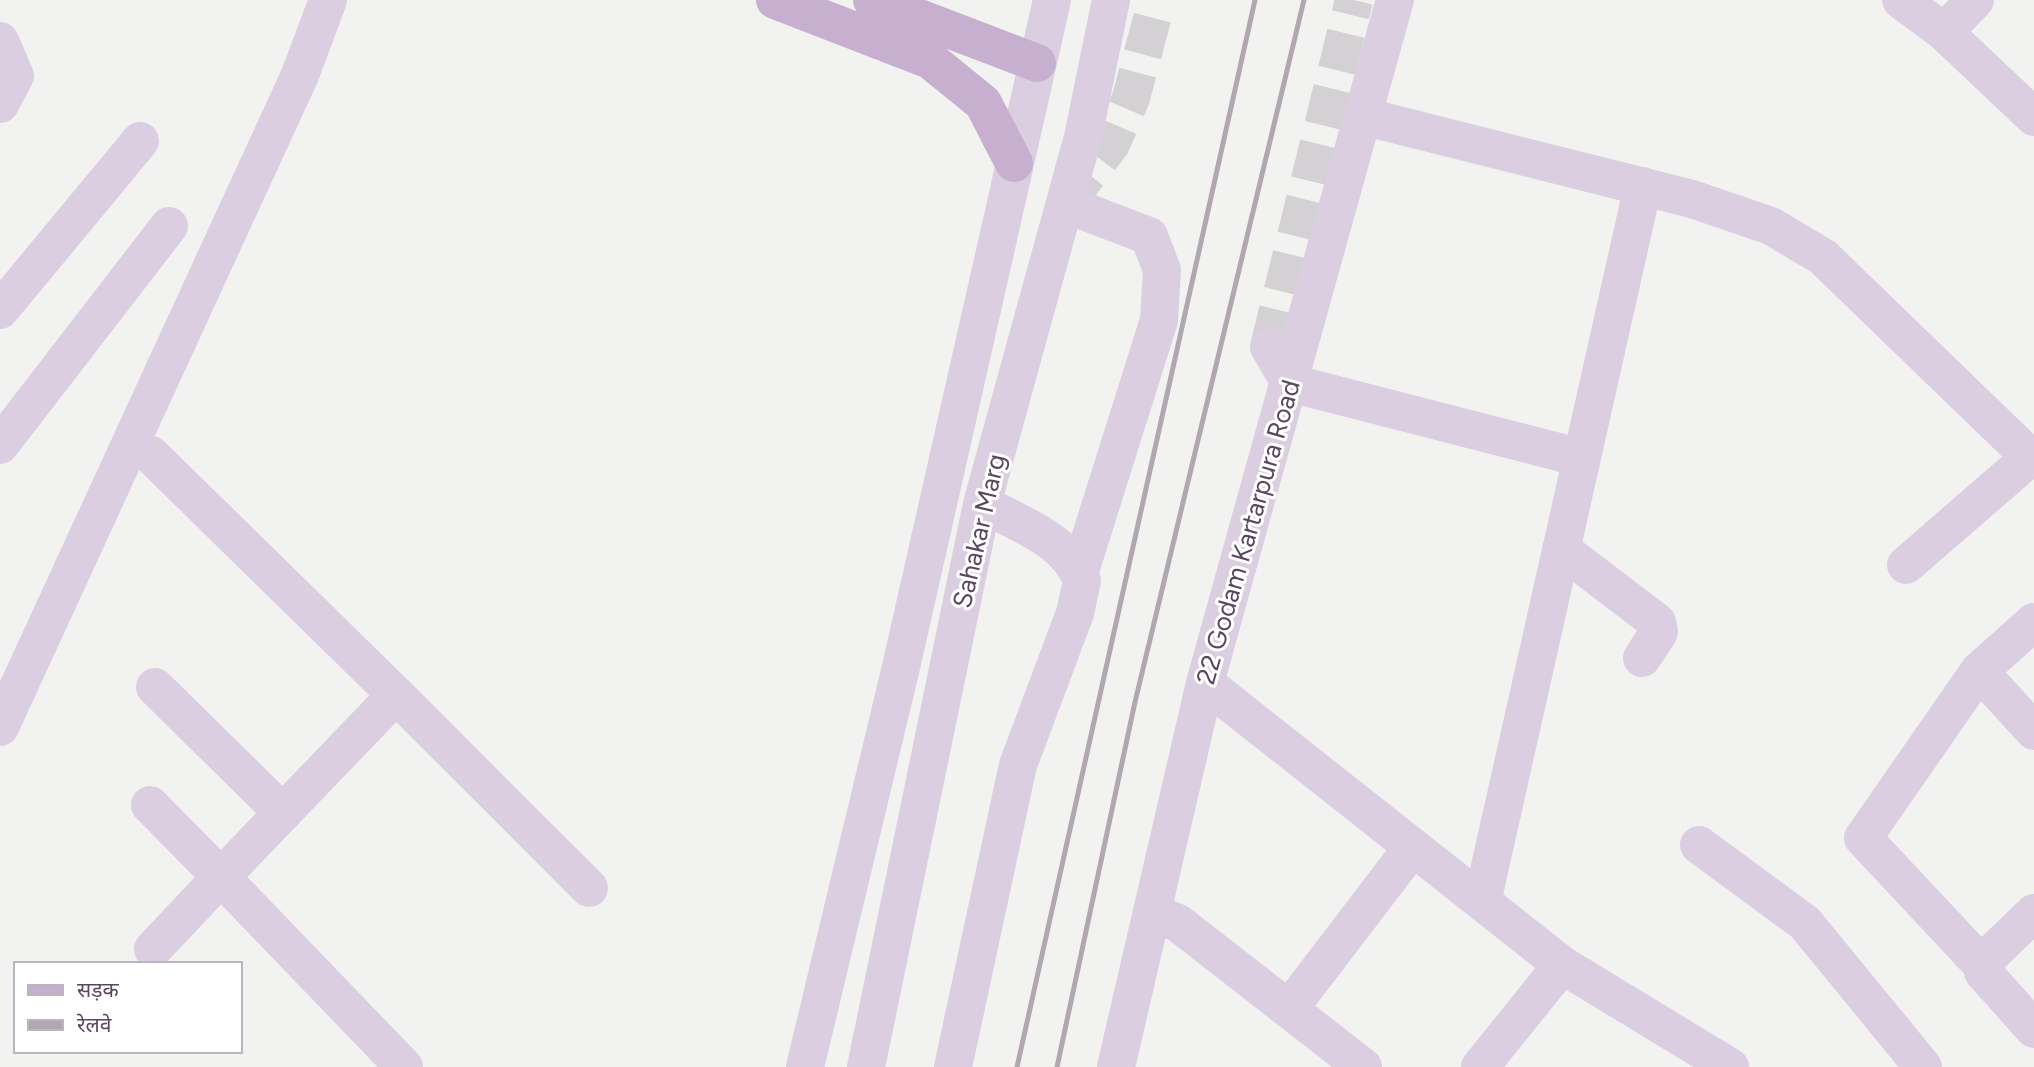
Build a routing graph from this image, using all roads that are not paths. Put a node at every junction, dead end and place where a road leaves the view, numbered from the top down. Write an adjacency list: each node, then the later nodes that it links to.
1 (328, 0): 37 (street)
2 (775, 0): 16 (main road)
3 (872, 0): 11 (main road)
4 (1052, 0): 11 (street, Sahakar Marg)
5 (1111, 0): 18 (street, Sahakar Marg)
6 (1395, 0): 13 (street, 22 Godam Kartarpura Road)
7 (1901, 0): 9 (street)
8 (1975, 0): 9 (street)
9 (1944, 32): 14 (street)
10 (0, 41): 12 (street)
11 (1037, 63): 16 (street, Sahakar Marg)
12 (0, 104)
13 (1362, 116): 17 (street); 22 (street, 22 Godam Kartarpura Road)
14 (2034, 117)
15 (139, 141): 20 (street)
16 (1014, 163): 54 (street, Sahakar Marg)
17 (1643, 186): 25 (street); 26 (street)
18 (1065, 204): 27 (street, Sahakar Marg); 30 (street)
19 (169, 226): 23 (street)
20 (0, 310)
21 (1269, 347): 22 (street)
22 (1290, 383): 26 (street); 34 (street, 22 Godam Kartarpura Road)
23 (0, 444)
24 (151, 455): 36 (street)
25 (2032, 456): 29 (street)
26 (1582, 458): 28 (street)
27 (982, 504): 30 (street); 55 (street, Sahakar Marg)
28 (1561, 549): 32 (street); 45 (street)
29 (1906, 565)
30 (1079, 574): 56 (street)
31 (2034, 622): 33 (street)
32 (1642, 658)
33 (1979, 671): 38 (street); 49 (street)
34 (1205, 683): 42 (street); 46 (street, 22 Godam Kartarpura Road)
35 (155, 687): 40 (street)
36 (396, 695): 40 (street); 44 (street)
37 (0, 726)
38 (2034, 731)
39 (150, 805): 43 (street)
40 (283, 813): 43 (street)
41 (1699, 845): 61 (street)
42 (1412, 848): 45 (street); 51 (street)
43 (221, 877): 48 (street); 53 (street)
44 (589, 888)
45 (1482, 902): 50 (street)
46 (1152, 912): 51 (street); 57 (street, 22 Godam Kartarpura Road)
47 (2034, 913): 49 (street)
48 (153, 949)
49 (1981, 964): 52 (street)
50 (1562, 965): 59 (street); 60 (street)
51 (1289, 1009): 58 (street)
52 (2034, 1029)
53 (404, 1067)
54 (805, 1067)
55 (866, 1067)
56 (953, 1067)
57 (1116, 1067)
58 (1363, 1067)
59 (1480, 1067)
60 (1730, 1067)
61 (1923, 1067)

